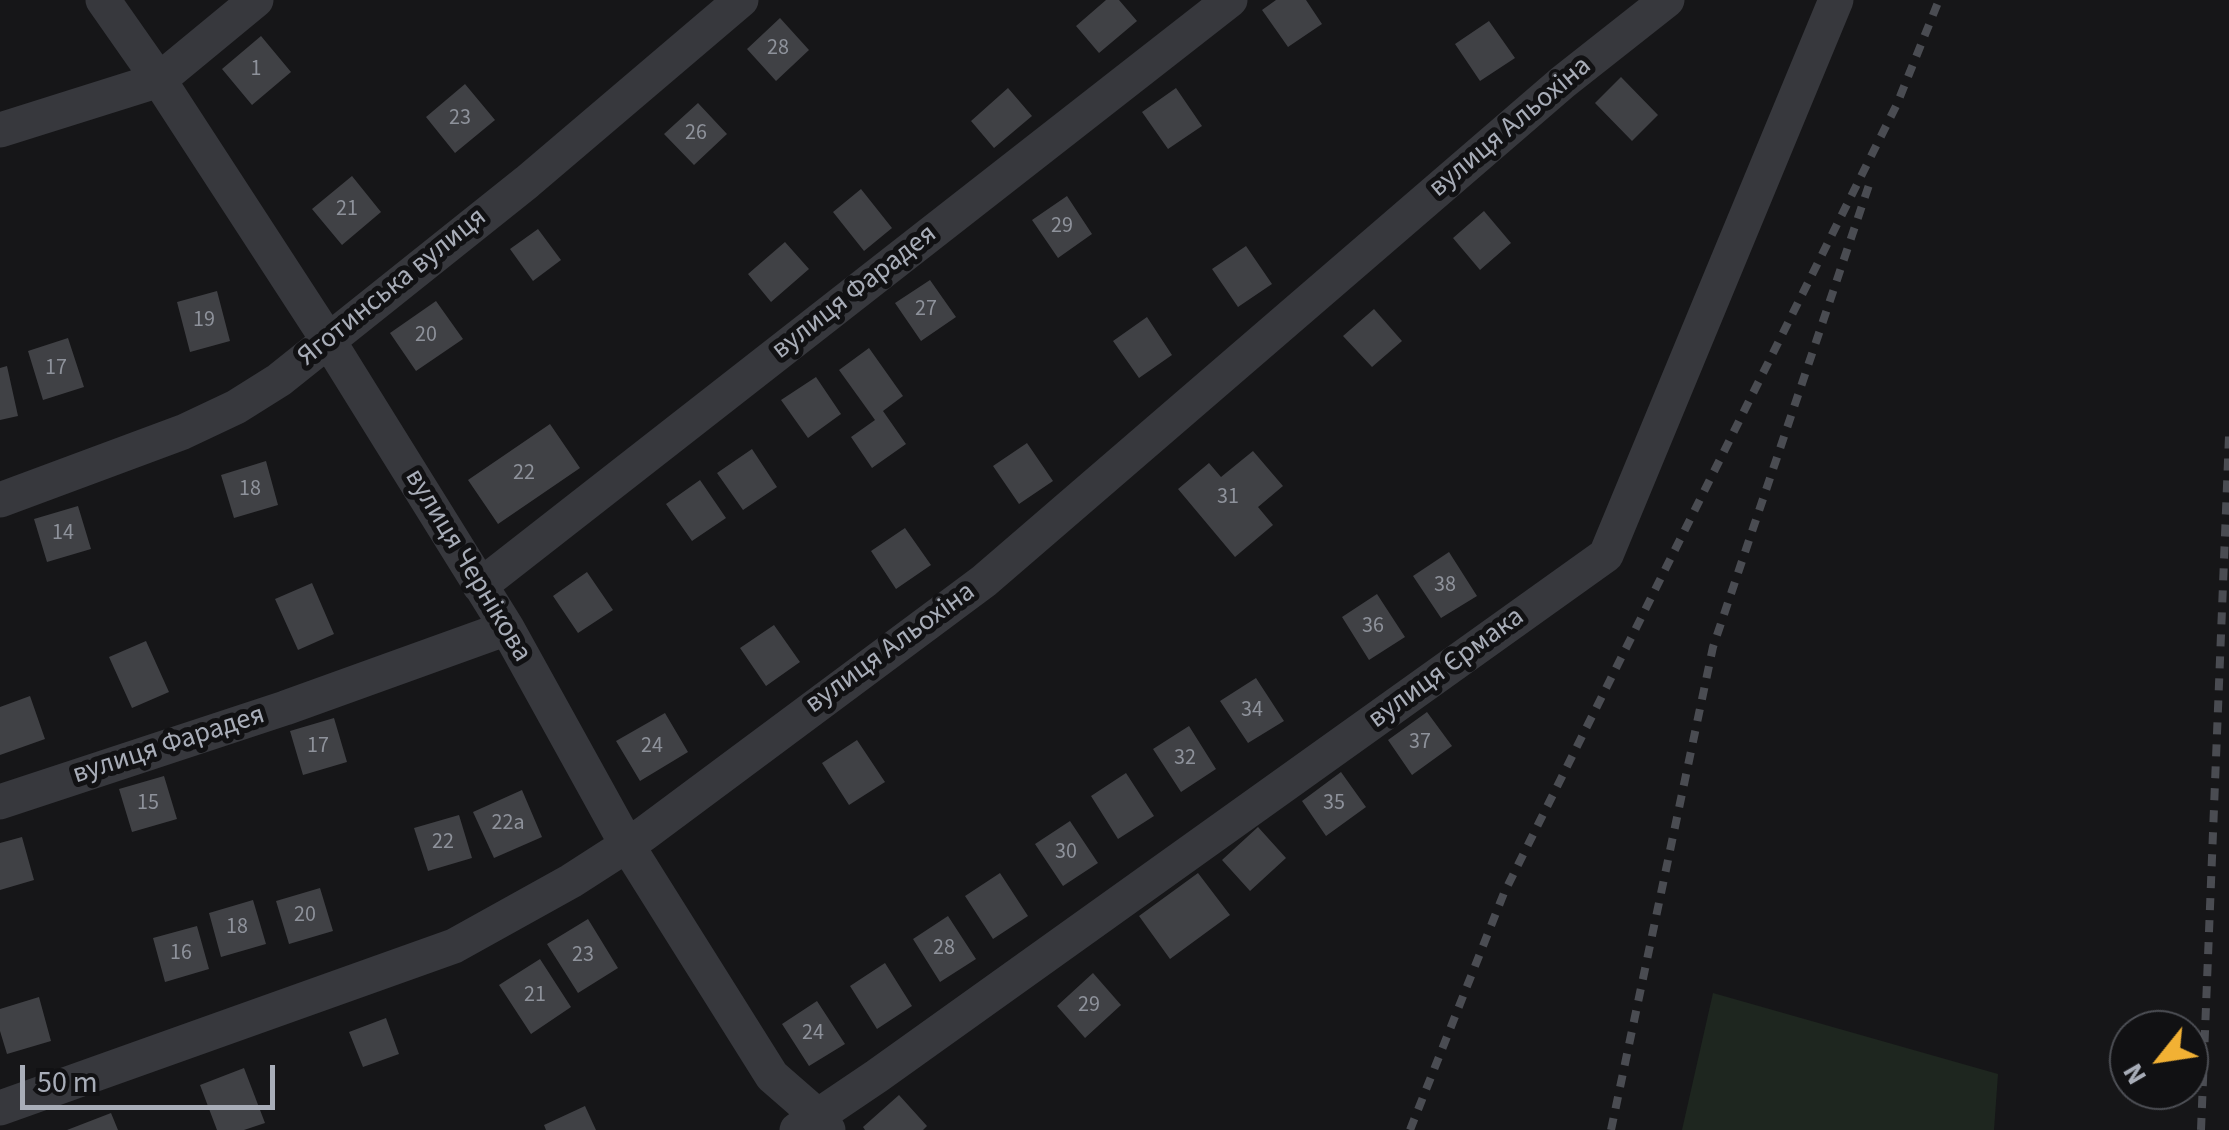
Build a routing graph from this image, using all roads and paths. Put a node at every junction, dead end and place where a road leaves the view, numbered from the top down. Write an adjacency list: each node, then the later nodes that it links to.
1 (103, 0): 7 (street, вулиця Чернікова)
2 (256, 0): 7 (street)
3 (741, 0): 9 (street, Яготинська вулиця)
4 (1230, 0): 11 (street, вулиця Фарадея)
5 (1667, 0): 14 (street, вулиця Альохіна)
6 (1836, 0): 16 (street, вулиця Єрмака)
7 (160, 80): 8 (street); 9 (street, вулиця Чернікова)
8 (0, 130)
9 (328, 340): 10 (street, Яготинська вулиця); 11 (street, вулиця Чернікова)
10 (0, 500)
11 (480, 586): 12 (street, вулиця Чернікова)
12 (507, 628): 13 (street, вулиця Фарадея); 14 (street, вулиця Чернікова)
13 (0, 802)
14 (627, 845): 15 (street, вулиця Альохіна); 16 (street, вулиця Чернікова)
15 (0, 1108)
16 (815, 1126)

